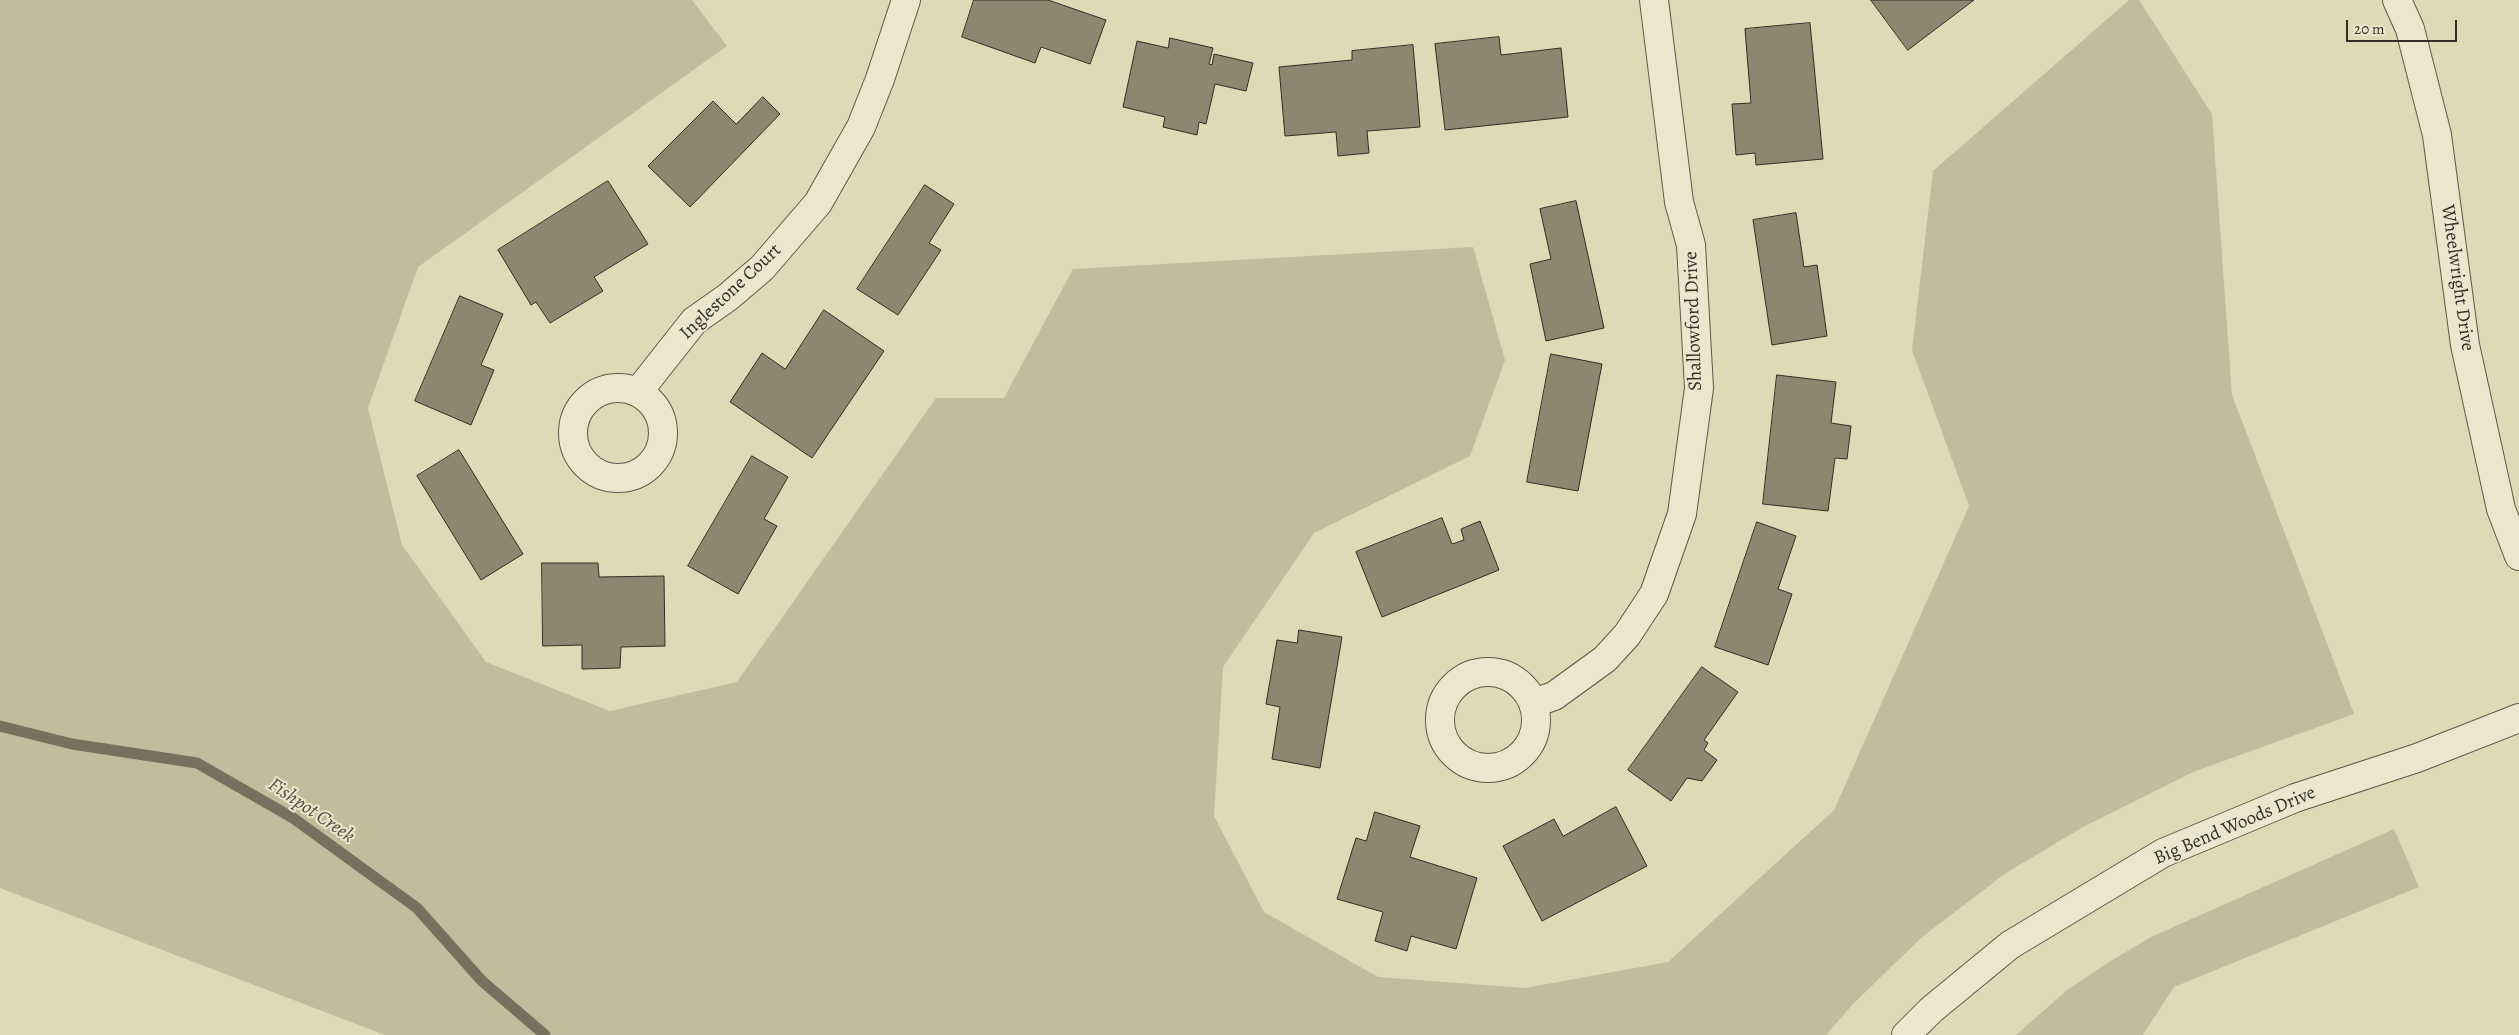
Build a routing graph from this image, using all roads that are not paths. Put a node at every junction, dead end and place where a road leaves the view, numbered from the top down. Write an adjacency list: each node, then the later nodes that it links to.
1 (906, 0): 4 (street, Inglestone Court)
2 (1654, 0): 6 (street, Shallowford Drive)
3 (2397, 0): 5 (street, Wheelwright Drive)
4 (638, 392)
5 (2519, 556)
6 (1534, 703)
7 (2519, 718): 8 (street, Big Bend Woods Drive)
8 (1906, 1035)

